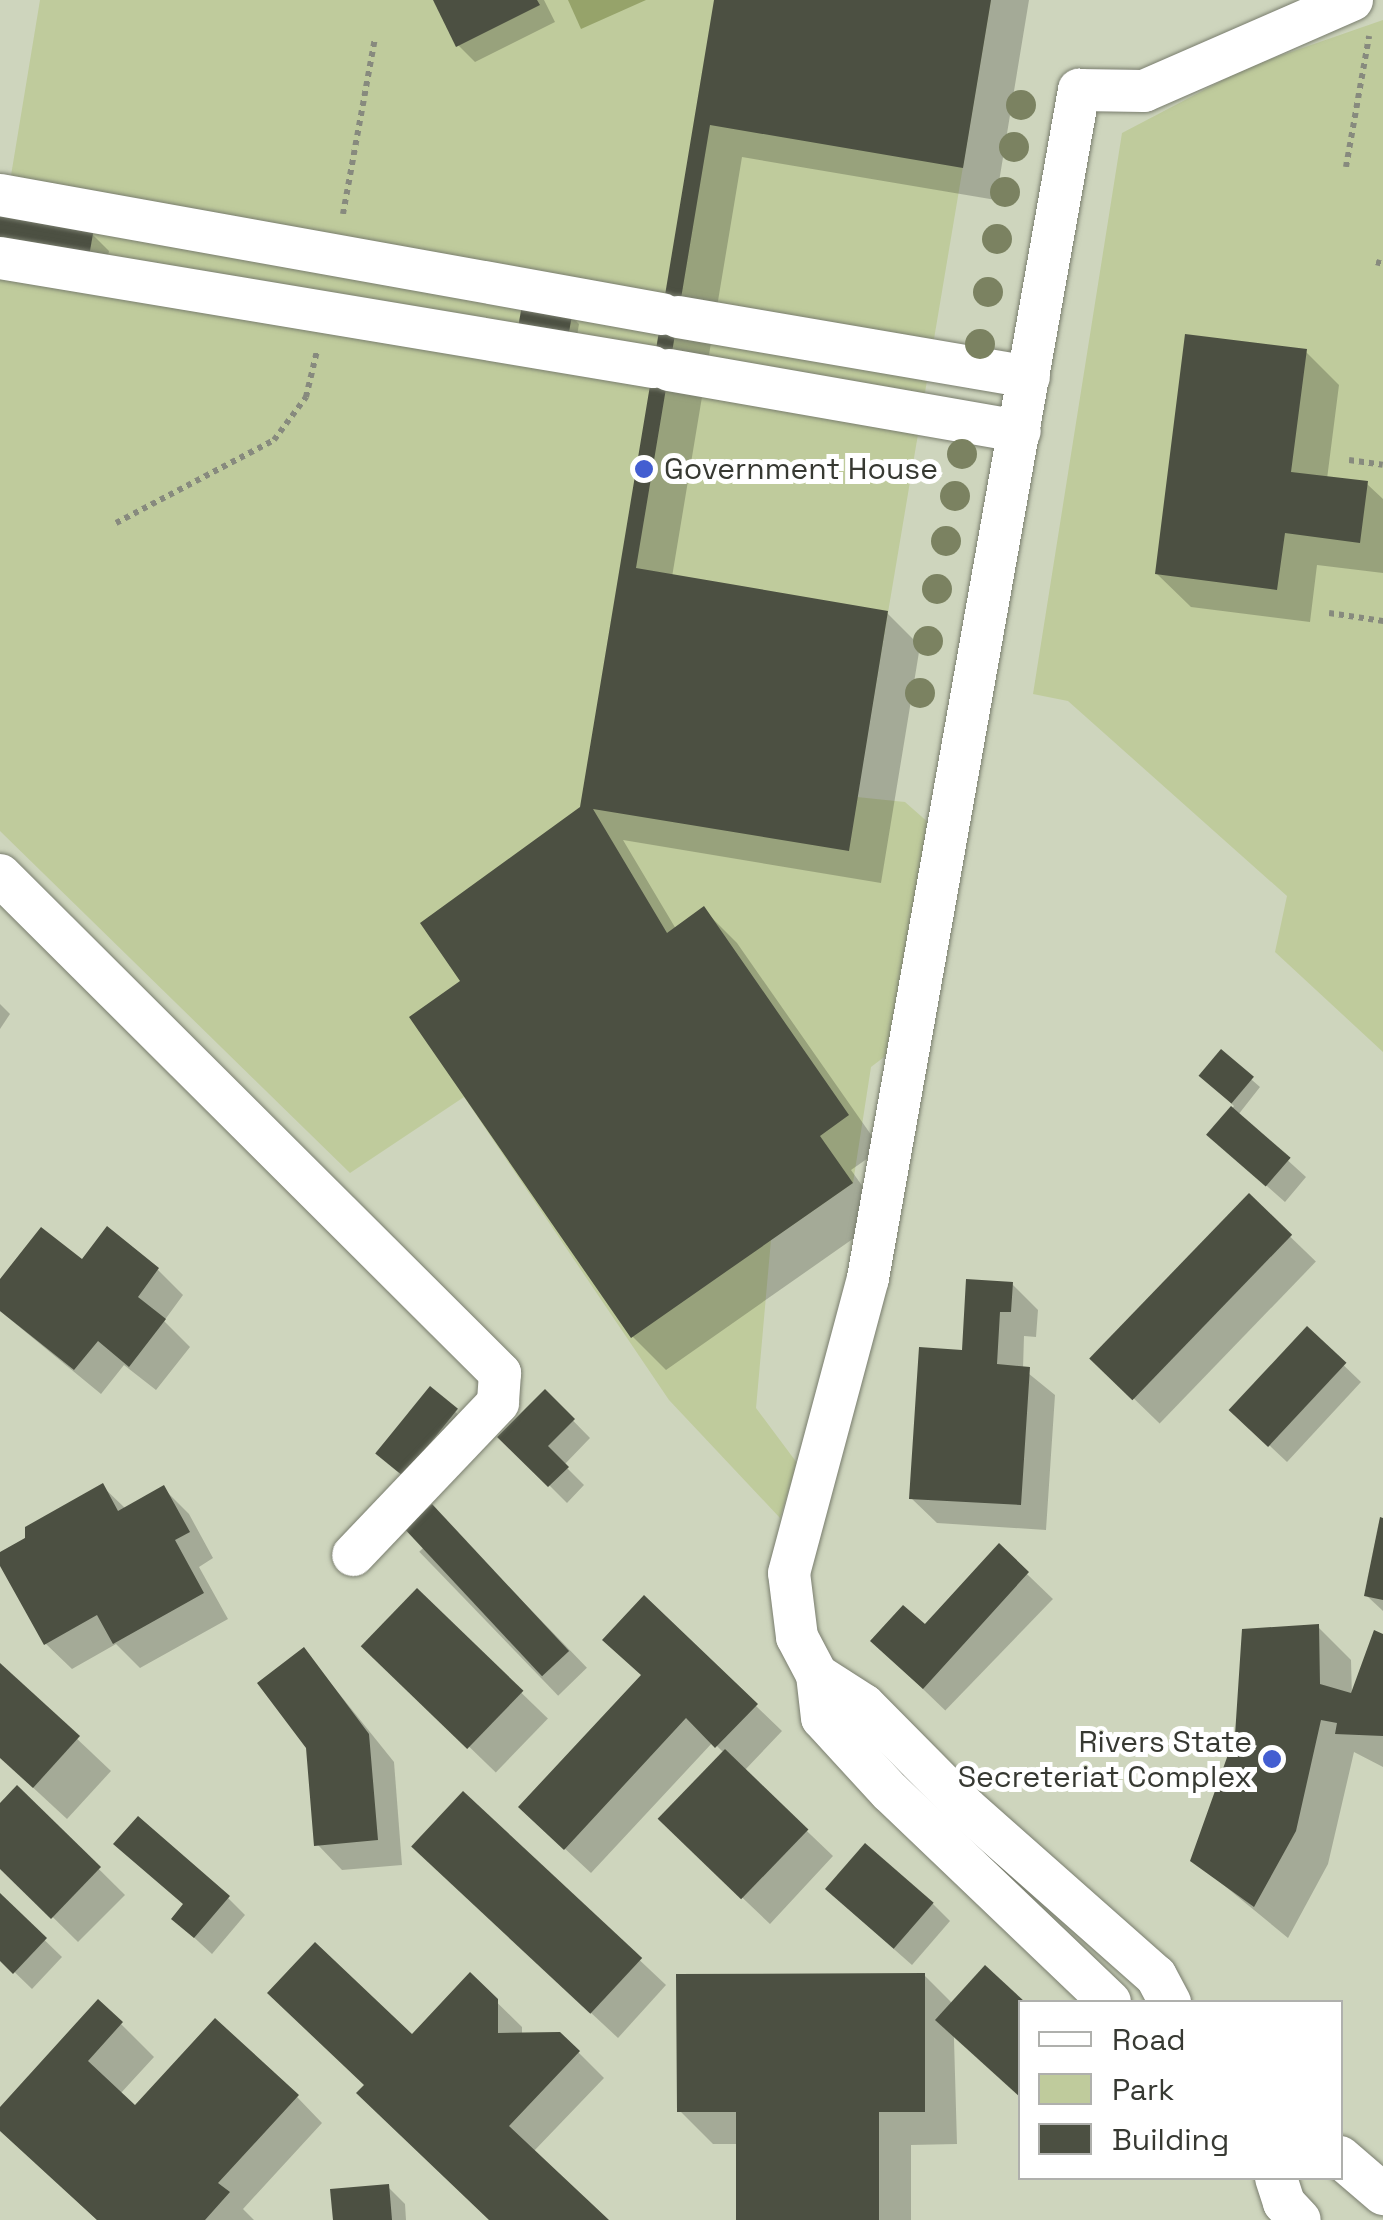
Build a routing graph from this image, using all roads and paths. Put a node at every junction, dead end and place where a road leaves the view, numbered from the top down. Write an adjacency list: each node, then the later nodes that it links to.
1 (1362, 9): 3 (path); 10 (lane)
2 (375, 38): 5 (path)
3 (1346, 168)
4 (0, 196): 5 (lane)
5 (335, 257): 7 (lane); 8 (lane)
6 (0, 258): 7 (lane)
7 (327, 311): 9 (lane); 14 (path)
8 (655, 313): 9 (lane); 10 (lane)
9 (646, 366): 11 (lane)
10 (1029, 377): 11 (lane)
11 (1020, 431): 19 (lane)
12 (1349, 460): 13 (path)
13 (1383, 465)
14 (116, 524)
15 (1329, 613): 16 (path)
16 (1383, 621)
17 (0, 875): 18 (lane)
18 (354, 1555)
19 (817, 1675): 20 (lane); 21 (lane)
20 (1108, 2000)
21 (1169, 2000)
22 (1343, 2160): 24 (lane)
23 (1277, 2180): 25 (lane)
24 (1383, 2194)
25 (1300, 2220)

